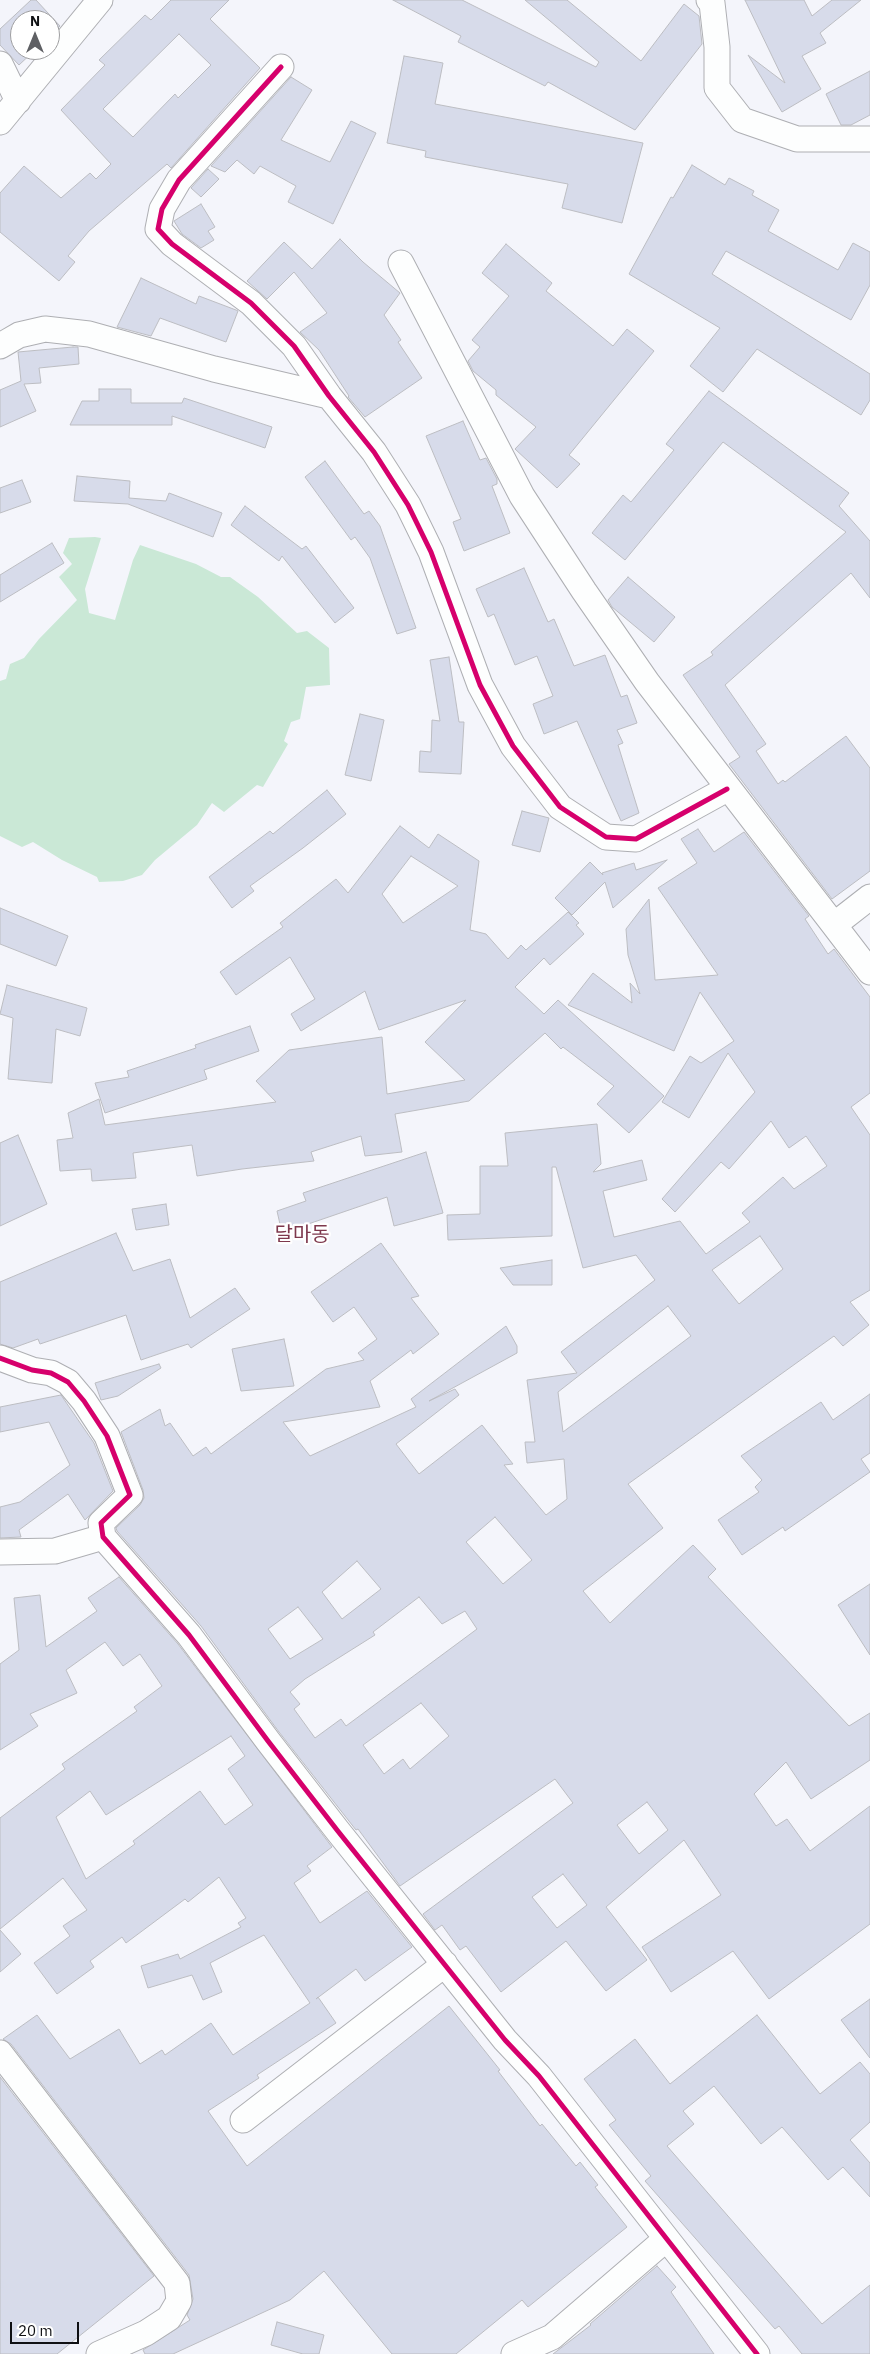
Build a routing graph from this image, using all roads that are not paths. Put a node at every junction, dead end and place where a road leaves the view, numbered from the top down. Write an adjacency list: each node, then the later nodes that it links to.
1 (100, 0): 5 (street)
2 (709, 0): 7 (street)
3 (0, 64): 5 (street)
4 (281, 67): 10 (street)
5 (18, 100): 6 (street)
6 (0, 122)
7 (870, 139)
8 (401, 263): 11 (street)
9 (0, 346): 10 (street)
10 (328, 396): 11 (street)
11 (727, 789): 13 (street)
12 (870, 898): 13 (street)
13 (834, 925): 14 (street)
14 (870, 972)
15 (0, 1358): 16 (street)
16 (103, 1537): 17 (street); 18 (street)
17 (0, 1552)
18 (445, 1964): 20 (street); 21 (street)
19 (0, 2053): 22 (street)
20 (243, 2120)
21 (666, 2239): 23 (street); 24 (street)
22 (99, 2354)
23 (514, 2354)
24 (757, 2354)

